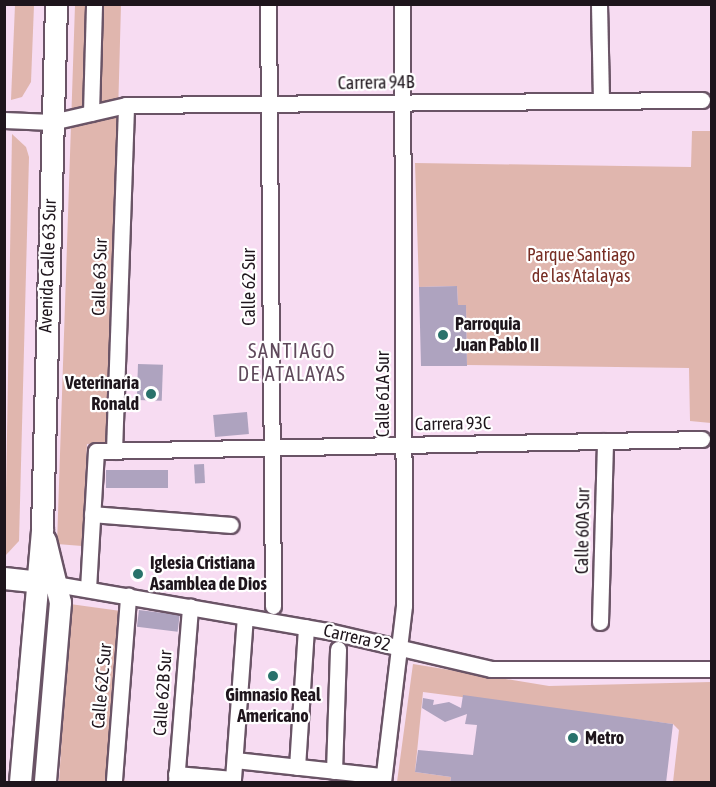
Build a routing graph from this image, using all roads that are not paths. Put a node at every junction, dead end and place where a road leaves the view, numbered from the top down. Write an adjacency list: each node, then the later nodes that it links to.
1 (56, 4): 13 (main road, Avenida Calle 63 Sur)
2 (94, 4): 11 (street)
3 (268, 4): 9 (street, Calle 62 Sur)
4 (402, 4): 8 (street, Calle 61A Sur)
5 (599, 4): 6 (street)
6 (601, 100): 7 (street, Carrera 94B); 8 (street, Carrera 94B)
7 (702, 100)
8 (403, 102): 9 (street, Carrera 94B); 16 (street, Calle 61A Sur)
9 (267, 104): 10 (street, Carrera 94B); 17 (street, Calle 62 Sur)
10 (126, 105): 11 (street, Carrera 94B); 18 (street, Calle 63 Sur)
11 (91, 113): 13 (street, Carrera 94B)
12 (4, 120): 13 (street, Carrera 94B)
13 (52, 122): 22 (main road, Avenida Calle 63 Sur)
14 (702, 439): 15 (street, Carrera 93C)
15 (605, 441): 16 (street, Carrera 93C); 28 (street, Calle 60A Sur)
16 (403, 445): 17 (street, Carrera 93C); 30 (street, Calle 61A Sur)
17 (270, 447): 18 (street, Carrera 93C); 25 (street, Calle 62 Sur)
18 (114, 450): 19 (street, Carrera 93C)
19 (92, 514): 20 (street); 23 (street)
20 (231, 525)
21 (4, 578): 22 (main road, Carrera 92)
22 (45, 583): 23 (street, Carrera 92); 33 (main road, Avenida Calle 63 Sur); 40 (main road, Avenida Calle 63 Sur)
23 (88, 589): 24 (street, Carrera 92)
24 (128, 596): 26 (street, Carrera 92); 39 (street, Calle 62C Sur)
25 (273, 606)
26 (190, 607): 27 (street, Carrera 92); 37 (street, Calle 62B Sur)
27 (245, 617): 29 (street, Carrera 92); 34 (street)
28 (600, 622)
29 (306, 627): 30 (street, Carrera 92); 35 (street)
30 (400, 648): 32 (street, Carrera 92); 38 (street, Calle 61A Sur)
31 (338, 649): 36 (street)
32 (711, 669)
33 (47, 759): 41 (main road, Avenida Calle 63 Sur); 42 (main road)
34 (235, 760): 35 (street); 37 (street)
35 (297, 767): 36 (street)
36 (334, 771): 38 (street)
37 (176, 778)
38 (383, 779)
39 (114, 780)
40 (20, 783)
41 (45, 783)
42 (51, 783)

